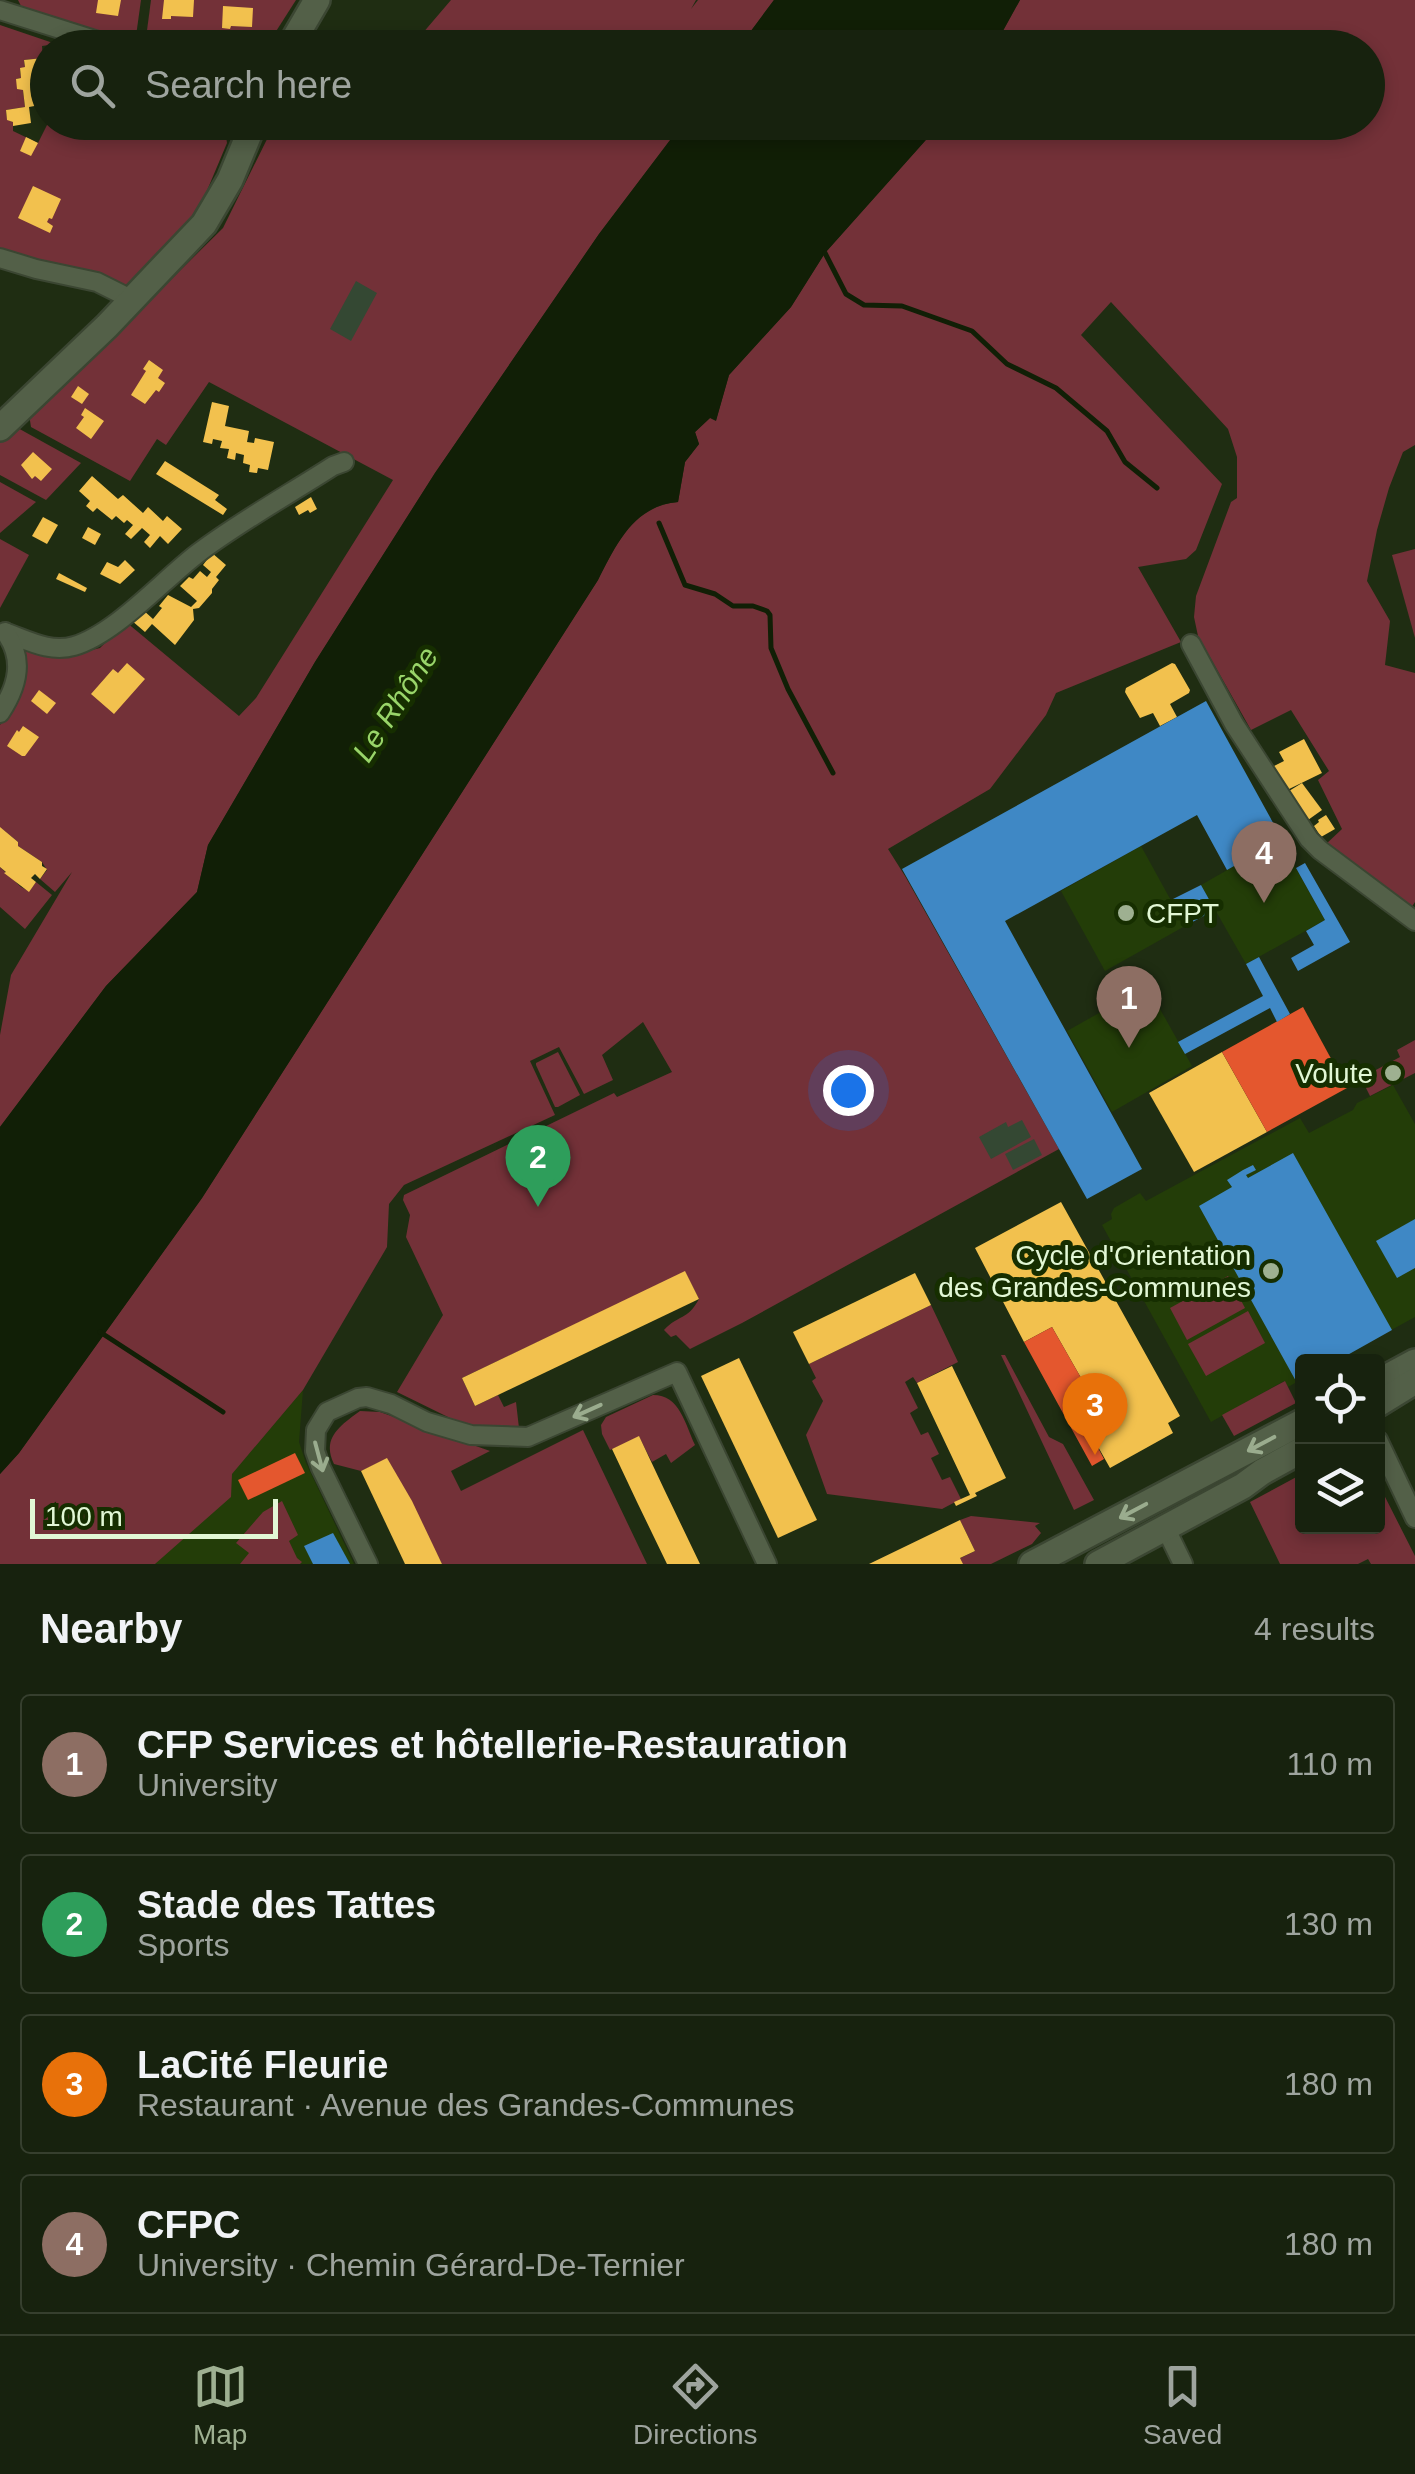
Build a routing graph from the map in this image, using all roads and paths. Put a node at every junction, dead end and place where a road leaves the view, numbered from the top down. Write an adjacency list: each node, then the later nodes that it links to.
1 (317, 0): 4 (street)
2 (0, 10): 3 (street)
3 (63, 30)
4 (300, 30)
5 (247, 140): 7 (street)
6 (0, 258): 7 (street)
7 (133, 300): 8 (street)
8 (0, 428)
9 (344, 462): 10 (street)
10 (4, 632): 12 (street)
11 (1191, 644): 13 (street)
12 (0, 713)
13 (1415, 920)
14 (1415, 1362): 15 (street)
15 (1385, 1378)
16 (1415, 1381): 17 (street)
17 (1385, 1400)
18 (1295, 1426): 21 (street, one-way to 21)
19 (1380, 1444): 23 (street)
20 (1295, 1454): 22 (street)
21 (1220, 1466): 22 (street); 27 (street, one-way to 27)
22 (1234, 1492): 24 (street)
23 (1415, 1518)
24 (1166, 1529): 28 (street); 29 (street)
25 (368, 1564): 26 (street, one-way to 25)
26 (768, 1564)
27 (1032, 1564)
28 (1098, 1564)
29 (1183, 1564)

